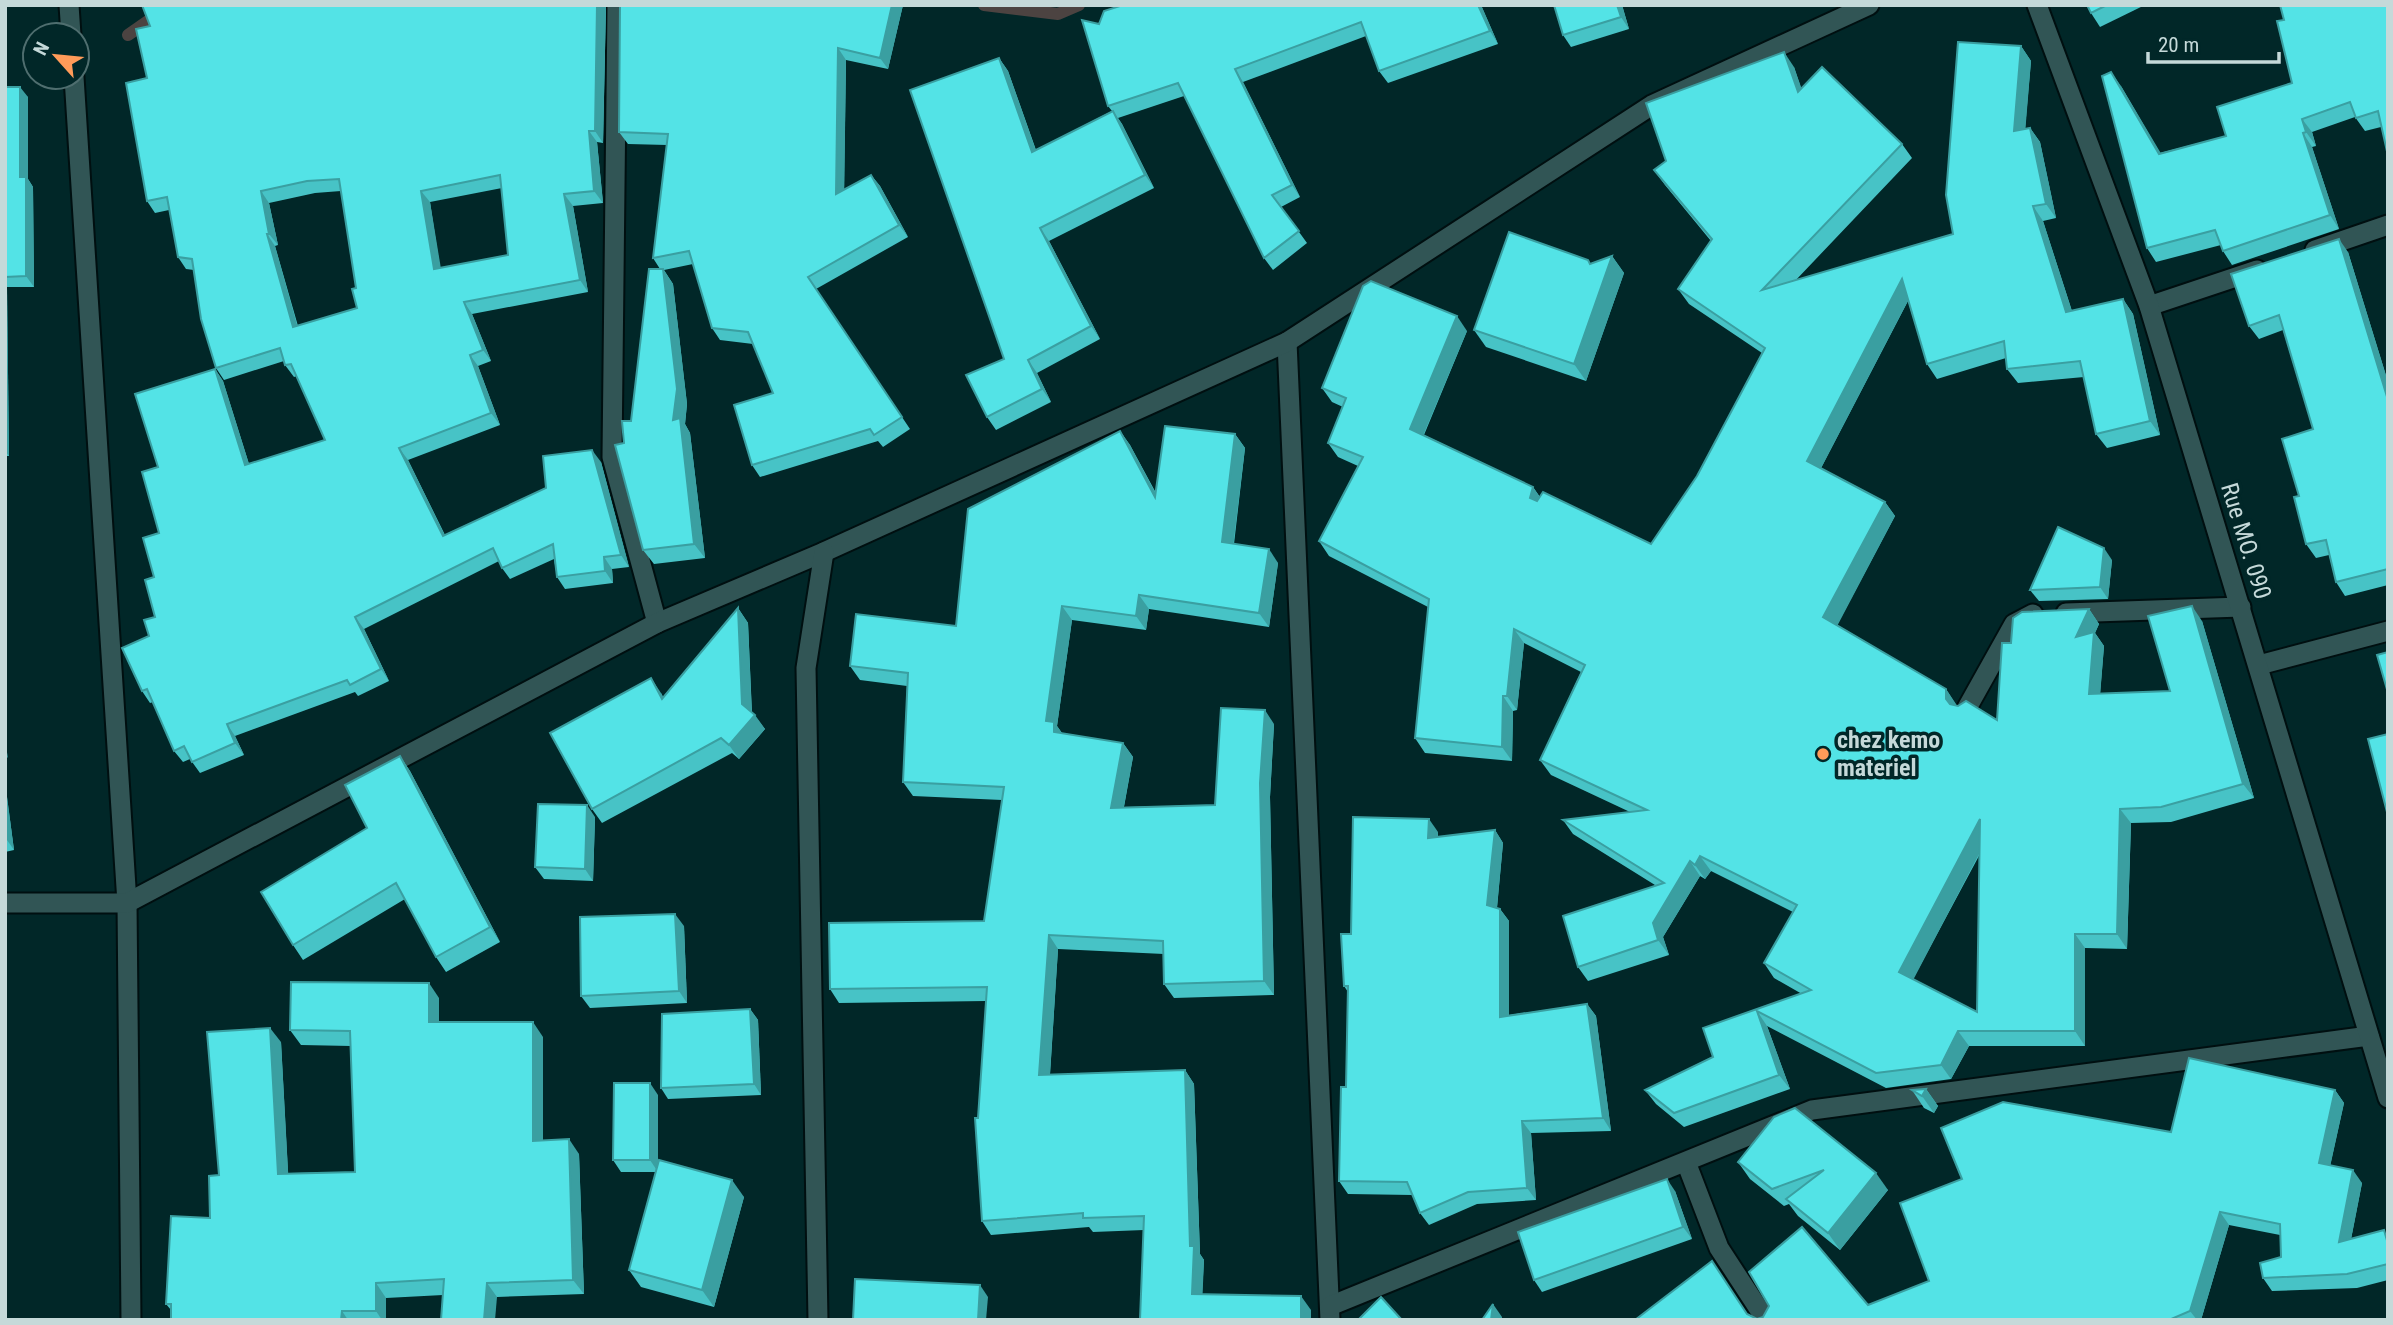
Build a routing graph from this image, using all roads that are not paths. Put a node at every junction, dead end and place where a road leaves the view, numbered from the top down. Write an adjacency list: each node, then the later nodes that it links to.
1 (617, 5): 12 (street)
2 (1869, 5): 9 (street)
3 (2037, 5): 8 (street, Rue MO. 090)
4 (75, 91): 17 (street)
5 (2388, 225): 6 (street)
6 (2300, 255)
7 (2274, 264): 8 (street)
8 (2149, 306): 11 (street, Rue MO. 090)
9 (1287, 342): 10 (street); 21 (street)
10 (824, 552): 12 (street); 23 (street)
11 (2241, 607): 14 (street, Rue MO. 090); 15 (street)
12 (657, 623): 17 (street)
13 (2388, 631): 14 (street)
14 (2259, 665): 18 (street, Rue MO. 090)
15 (1968, 708)
16 (5, 903): 17 (street)
17 (127, 903): 22 (street)
18 (2369, 1035): 19 (street, Rue MO. 090); 20 (street)
19 (2388, 1098)
20 (1686, 1162): 21 (street); 24 (street)
21 (1330, 1313)
22 (131, 1320)
23 (818, 1320)
24 (1766, 1320)

